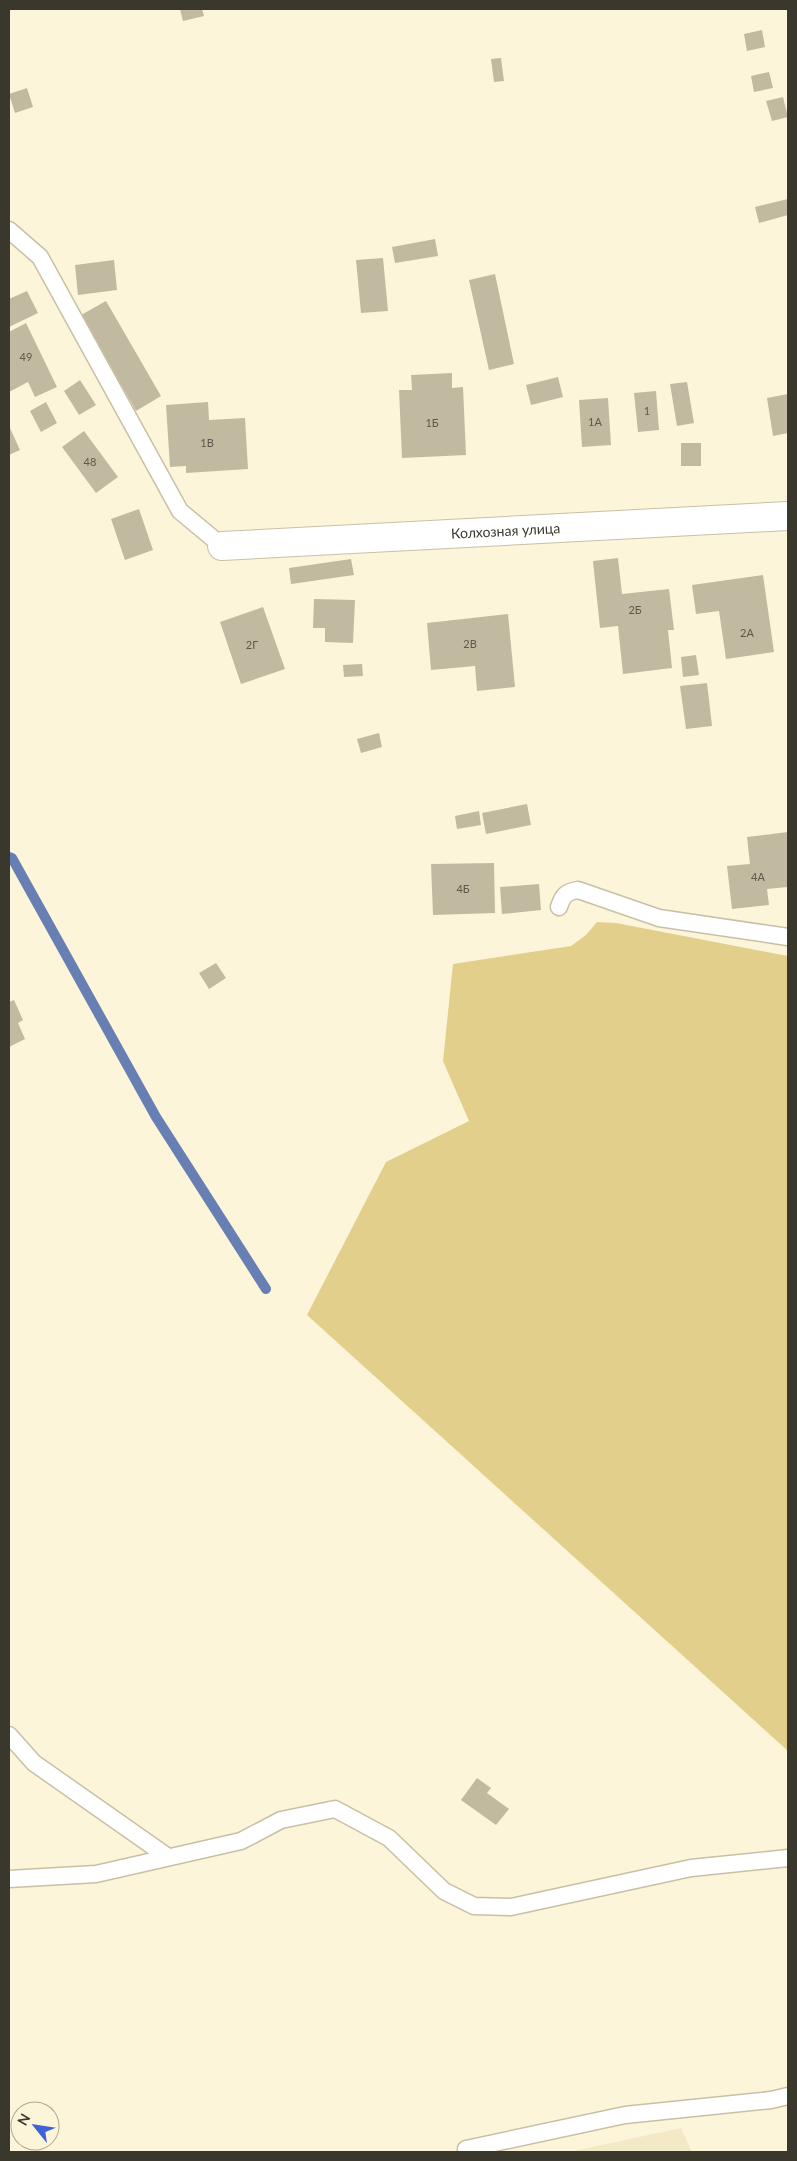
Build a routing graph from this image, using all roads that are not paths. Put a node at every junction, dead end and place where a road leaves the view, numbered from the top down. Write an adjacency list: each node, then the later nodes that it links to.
1 (9, 230): 3 (lane)
2 (788, 516): 3 (street, Колхозная улица)
3 (222, 546)
4 (559, 906): 5 (lane)
5 (788, 937)
6 (9, 1735): 7 (lane)
7 (168, 1857): 8 (lane); 9 (lane)
8 (788, 1858)
9 (9, 1879)
10 (788, 2096): 11 (lane)
11 (466, 2149)

